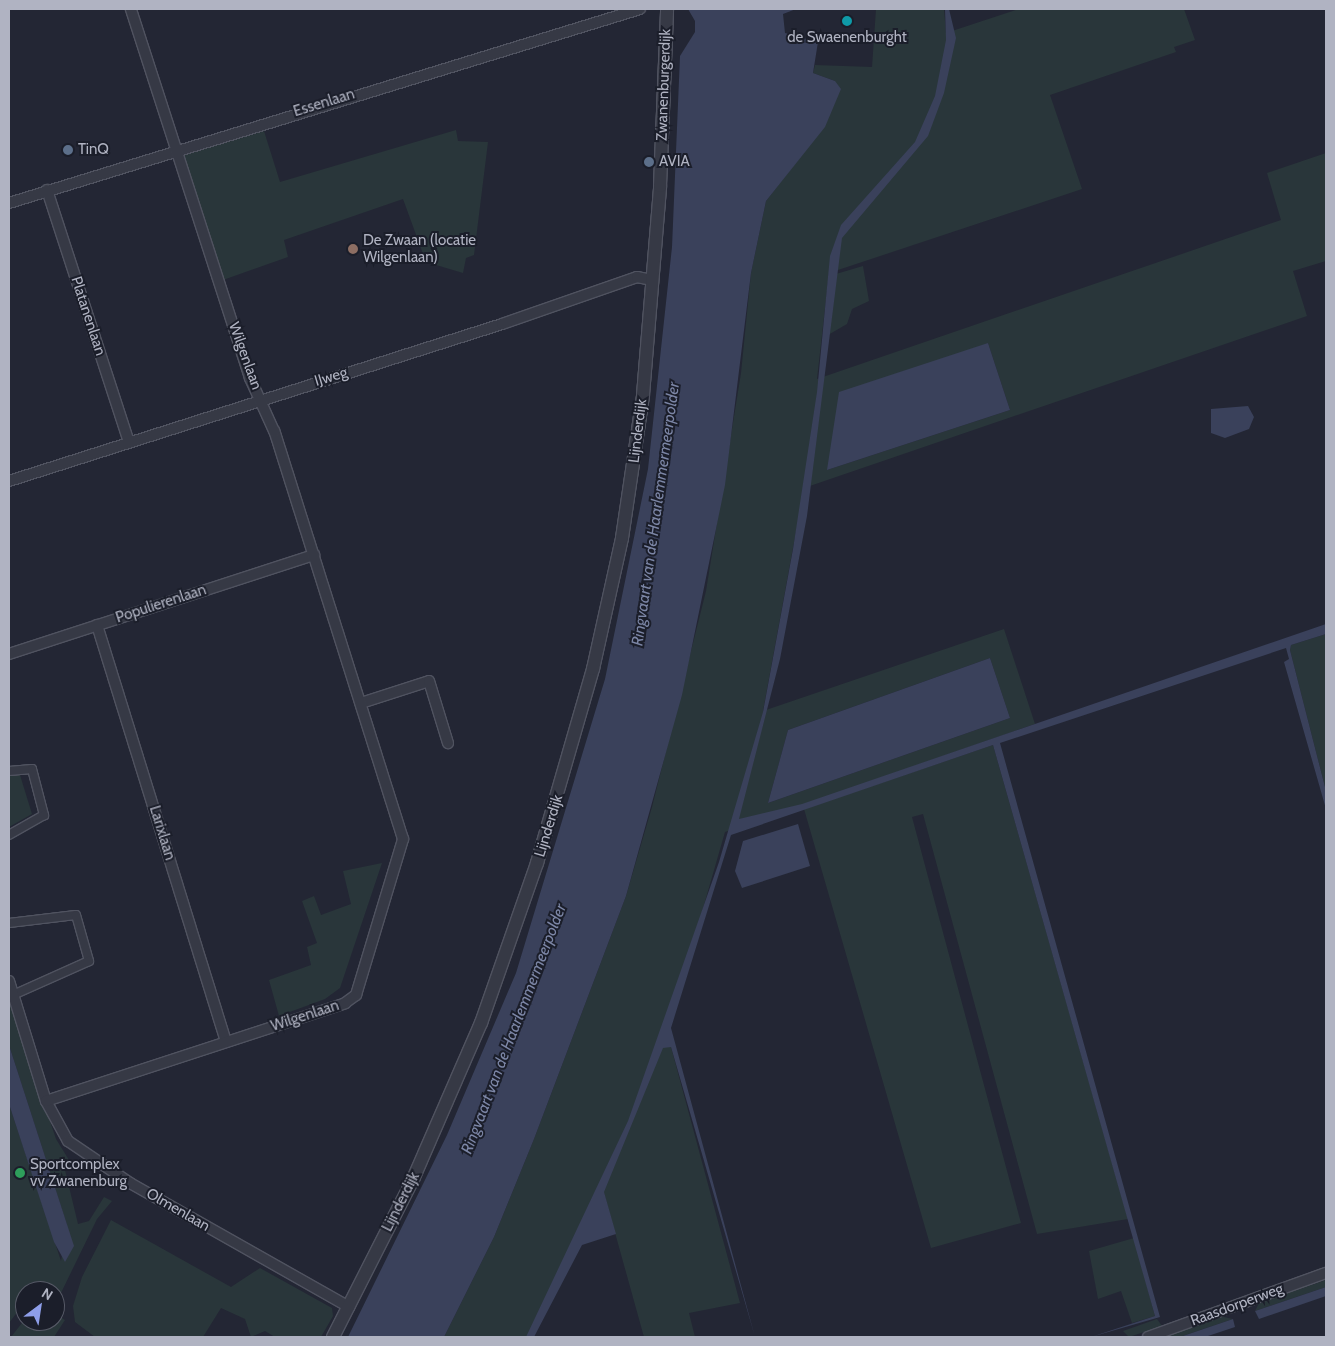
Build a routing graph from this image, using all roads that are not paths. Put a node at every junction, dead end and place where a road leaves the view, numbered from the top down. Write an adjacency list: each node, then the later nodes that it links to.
1 (131, 9): 4 (street, Wilgenlaan)
2 (640, 9): 4 (street, Essenlaan)
3 (667, 9): 7 (street, Zwanenburgerdijk)
4 (176, 148): 5 (street, Essenlaan); 8 (street, Wilgenlaan)
5 (47, 190): 6 (street, Essenlaan); 9 (street, Platanenlaan)
6 (9, 203)
7 (653, 280): 8 (street, IJweg); 24 (street, Lijnderdijk)
8 (260, 398): 9 (street, IJweg); 11 (street, Wilgenlaan)
9 (129, 442): 10 (street, IJweg)
10 (9, 481)
11 (314, 555): 12 (street, Populierenlaan); 14 (street, Wilgenlaan)
12 (97, 625): 13 (street, Populierenlaan); 21 (street, Larixlaan)
13 (9, 654)
14 (361, 703): 15 (street); 21 (street, Wilgenlaan)
15 (448, 743)
16 (9, 771): 17 (street)
17 (9, 835)
18 (9, 923): 20 (street)
19 (9, 981): 20 (street, Olmenlaan)
20 (13, 996): 22 (street, Olmenlaan)
21 (226, 1041): 22 (street, Wilgenlaan)
22 (46, 1101): 24 (street, Olmenlaan)
23 (1326, 1273): 26 (street, Raasdorperweg)
24 (349, 1307): 25 (street, Lijnderdijk)
25 (333, 1337)
26 (1148, 1337)

